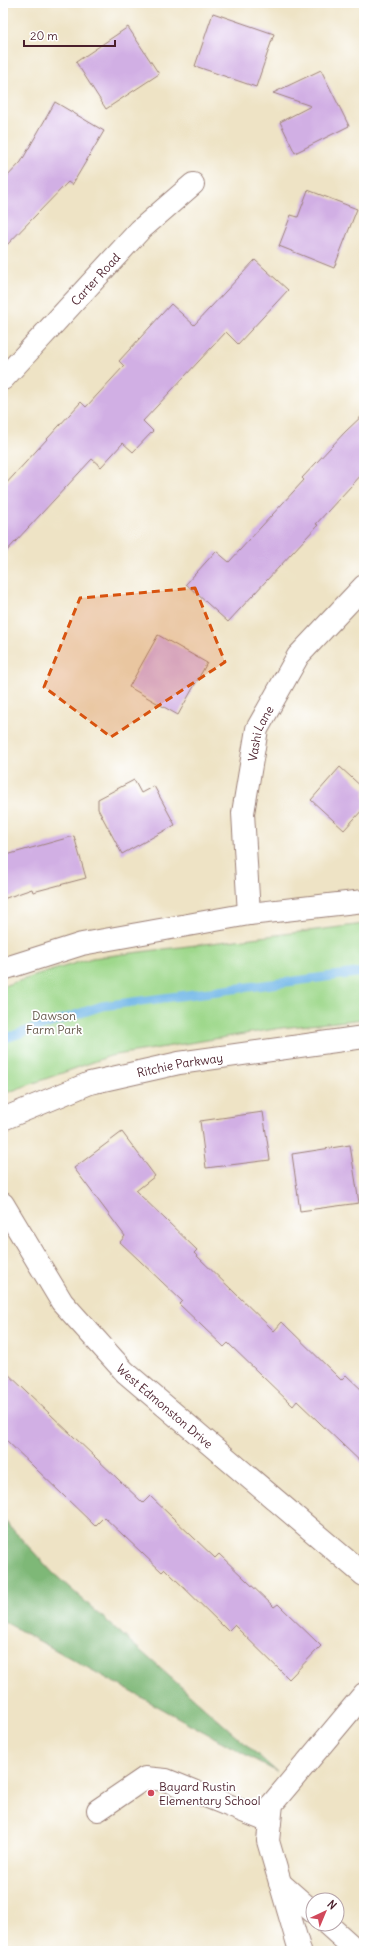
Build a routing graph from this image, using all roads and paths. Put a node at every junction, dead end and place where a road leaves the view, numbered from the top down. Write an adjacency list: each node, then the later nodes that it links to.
1 (193, 184): 2 (street, Carter Road)
2 (3, 379)
3 (364, 586): 5 (street, Vashi Lane)
4 (364, 900): 5 (street)
5 (249, 914): 6 (street)
6 (3, 969)
7 (364, 1038): 8 (street, Ritchie Parkway)
8 (3, 1119)
9 (3, 1204): 10 (street, West Edmonston Drive)
10 (364, 1575)
11 (364, 1694): 13 (street)
12 (98, 1810): 13 (street)
13 (270, 1822): 14 (street)
14 (280, 1883): 15 (street); 17 (street)
15 (305, 1905)
16 (336, 1932): 18 (street)
17 (300, 1951)
18 (357, 1951)

